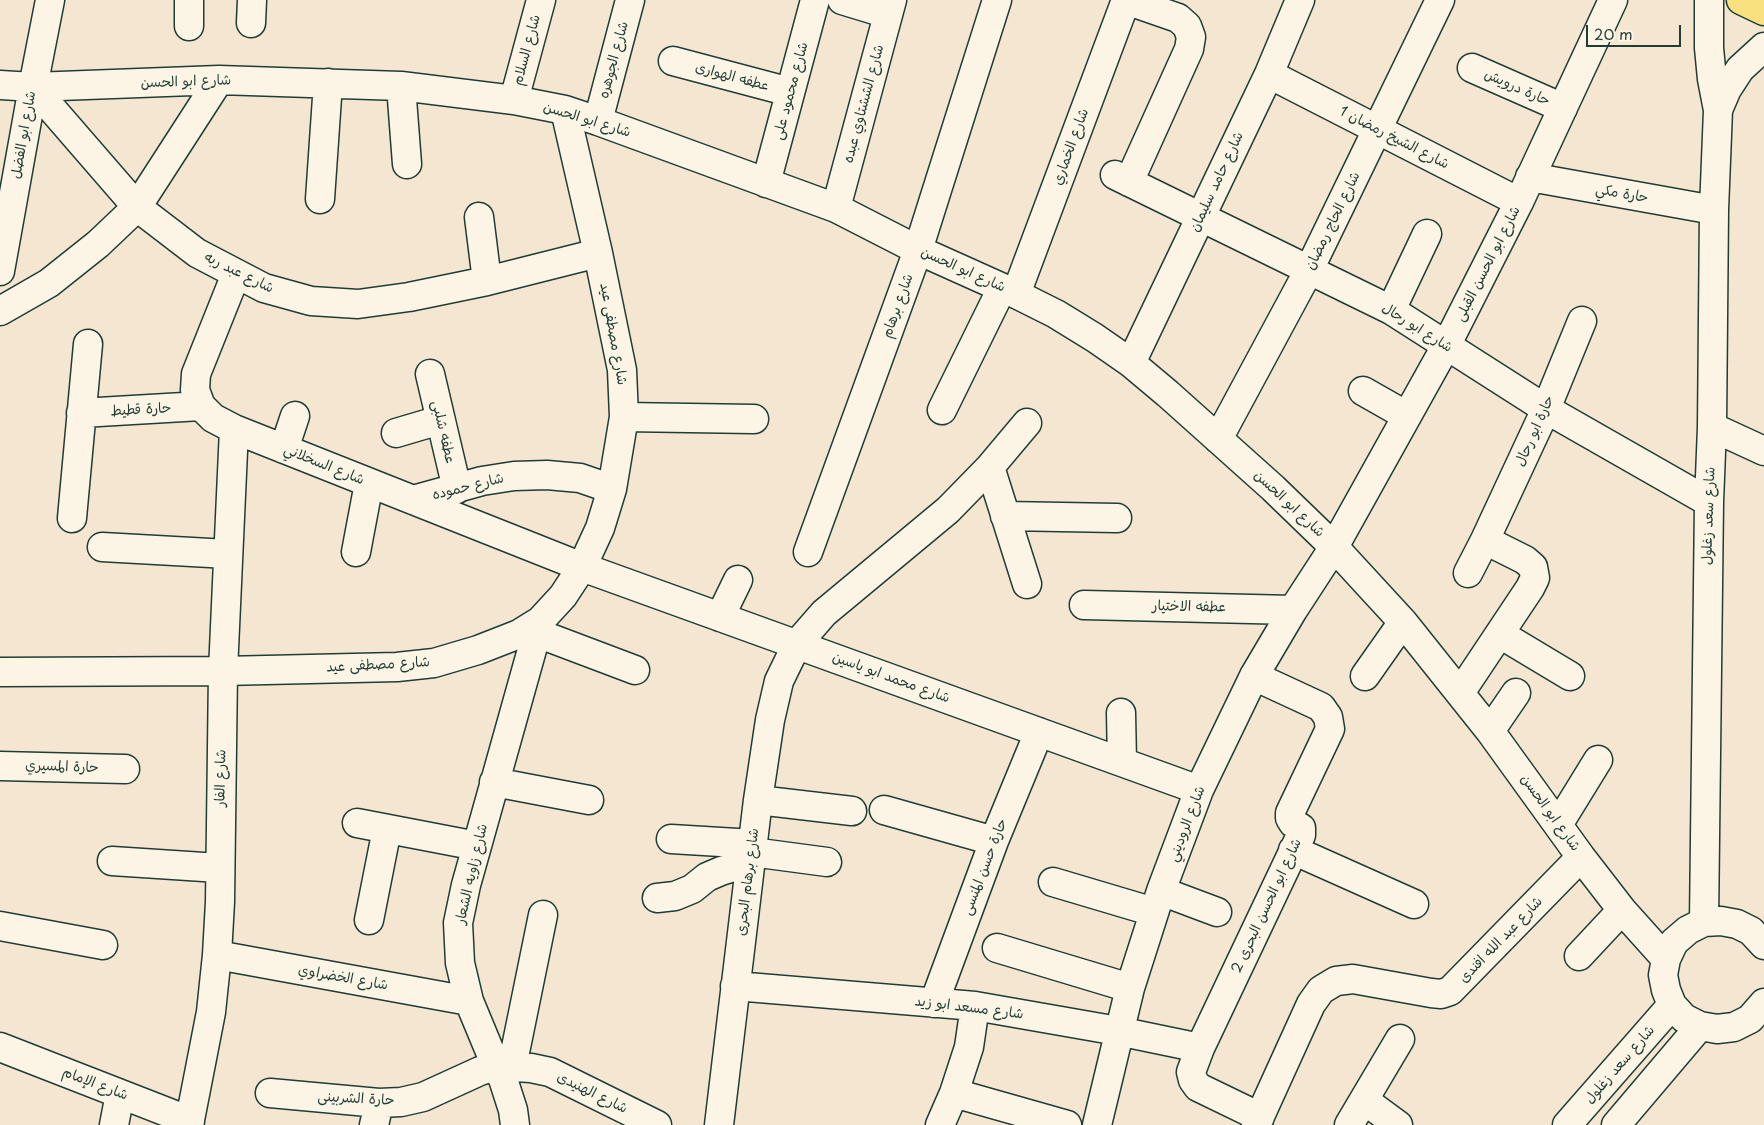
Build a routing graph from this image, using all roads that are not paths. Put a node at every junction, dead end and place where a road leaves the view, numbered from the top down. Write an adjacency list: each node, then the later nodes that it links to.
1 (50, 0): 21 (street, شارع ابو الفضل)
2 (541, 0): 23 (street, شارع السلام)
3 (630, 0): 27 (street, شارع الجوهره)
4 (815, 0): 22 (street, شارع محمود على)
5 (842, 0): 12 (street)
6 (997, 0): 40 (street, شارع برهام)
7 (1126, 0): 38 (street, شارع ابو رحال); 46 (street, شارع الخماري)
8 (1300, 0): 16 (street, شارع حامد سليمان)
9 (1440, 0): 28 (street, شارع الحاج رمضان)
10 (1612, 0): 24 (street, شارع ابو الحسن القبلى)
11 (1709, 0): 26 (street, شارع سعد زغلول)
12 (890, 7): 35 (street, شارع الششتاوي عبده)
13 (1764, 47): 26 (street, شارع سعد زغلول)
14 (673, 61): 22 (street, عطفه الهوارى)
15 (1472, 68): 24 (street, حارة درويش)
16 (1268, 74): 28 (street, شارع الشيخ رمضان 1); 38 (street, شارع حامد سليمان)
17 (219, 80): 18 (street, شارع ابو الحسن); 21 (street, شارع ابو الحسن); 34 (street)
18 (328, 83): 20 (street, شارع ابو الحسن); 32 (street)
19 (0, 85): 21 (street, شارع ابو الحسن)
20 (400, 86): 23 (street, شارع ابو الحسن); 29 (street)
21 (32, 87): 34 (street, شارع عبد ربه); 42 (street, شارع ابو الفضل)
22 (790, 92): 31 (street, شارع محمود على)
23 (514, 100): 25 (street, شارع ابو الحسن)
24 (1563, 108): 30 (street, شارع ابو الحسن القبلى)
25 (565, 110): 27 (street, شارع ابو الحسن); 41 (street, شارع مصطفى عيد)
26 (1718, 110): 36 (street, شارع سعد زغلول)
27 (598, 120): 31 (street, شارع ابو الحسن)
28 (1377, 129): 33 (street, شارع الشيخ رمضان 1); 43 (street, شارع الحاج رمضان)
29 (407, 164)
30 (1530, 177): 33 (street, شارع ابو الحسن القبلى); 36 (street, حارة مكي)
31 (766, 183): 35 (street, شارع ابو الحسن)
32 (320, 199)
33 (1519, 202): 51 (street, شارع ابو الحسن القبلى)
34 (137, 206): 44 (street, شارع عبد ربه); 48 (street)
35 (836, 208): 40 (street, شارع ابو الحسن)
36 (1714, 210): 65 (street, شارع سعد زغلول)
37 (479, 217): 45 (street)
38 (1200, 217): 43 (street, شارع ابو رحال); 52 (street, شارع حامد سليمان)
39 (1426, 234): 47 (street)
40 (918, 250): 46 (street, شارع ابو الحسن); 84 (street, شارع برهام)
41 (598, 253): 45 (street, شارع عبد ربه); 61 (street, شارع مصطفى عيد)
42 (0, 270)
43 (1309, 270): 47 (street, شارع ابو رحال); 68 (street, شارع الحاج رمضان)
44 (236, 274): 45 (street, شارع عبد ربه); 55 (street)
45 (487, 281)
46 (1009, 291): 52 (street, شارع ابو الحسن); 57 (street, شارع الخماري)
47 (1391, 310): 51 (street, شارع ابو رحال)
48 (0, 311)
49 (1582, 322): 56 (street, حارة ابو رحال)
50 (88, 344): 58 (street)
51 (1446, 346): 56 (street, شارع ابو رحال); 60 (street, شارع ابو الحسن القبلى)
52 (1131, 364): 68 (street, شارع ابو الحسن)
53 (430, 374): 63 (street, عطفه شلبى)
54 (1363, 391): 60 (street)
55 (201, 406): 58 (street, حارة قطيط); 66 (street, شارع السخلاني)
56 (1546, 409): 76 (street, شارع ابو رحال); 80 (street, حارة ابو رحال)
57 (942, 410)
58 (81, 413): 78 (street)
59 (295, 416): 69 (street)
60 (1407, 416): 82 (street, شارع ابو الحسن القبلى)
61 (624, 418): 62 (street); 74 (street, شارع مصطفى عيد)
62 (754, 419)
63 (440, 420): 67 (street); 73 (street, عطفه شلبى)
64 (1027, 423): 71 (street)
65 (1712, 427): 70 (street); 76 (street, شارع سعد زغلول)
66 (234, 429): 69 (street, شارع السخلاني); 85 (street, شارع الفار)
67 (396, 433)
68 (1218, 439): 82 (street, شارع ابو الحسن)
69 (284, 449): 72 (street, شارع السخلاني)
70 (1764, 451)
71 (990, 467): 77 (street); 96 (street)
72 (370, 483): 75 (street, شارع السخلاني); 83 (street)
73 (456, 489): 74 (street, شارع حموده); 75 (street, شارع حموده)
74 (612, 489): 86 (street, شارع مصطفى عيد)
75 (413, 500): 86 (street, شارع السخلاني)
76 (1709, 502): 138 (street, شارع سعد زغلول)
77 (1005, 516): 79 (street); 89 (street)
78 (72, 518)
79 (1117, 518)
80 (1485, 540): 87 (street, حارة ابو رحال); 95 (street)
81 (102, 547): 85 (street)
82 (1334, 547): 91 (street, شارع الروديني); 93 (street, شارع ابو الحسن)
83 (356, 552)
84 (808, 552)
85 (228, 554): 97 (street, شارع الفار)
86 (582, 567): 92 (street, شارع محمد ابو ياسين); 94 (street, شارع مصطفى عيد)
87 (1468, 573)
88 (738, 580): 92 (street)
89 (1027, 584)
90 (1084, 605): 91 (street, عطفه الاختيار)
91 (1293, 610): 100 (street, شارع الروديني)
92 (720, 617): 96 (street, شارع محمد ابو ياسين)
93 (1403, 622): 101 (street); 103 (street, شارع ابو الحسن)
94 (538, 627): 97 (street, شارع مصطفى عيد); 98 (street); 112 (street, شارع زاويه الشعار)
95 (1500, 634): 102 (street); 103 (street)
96 (797, 644): 107 (street, شارع محمد ابو ياسين); 115 (street, شارع برهام البحرى)
97 (222, 670): 99 (street, شارع مصطفى عيد); 129 (street, شارع الفار)
98 (635, 670)
99 (0, 672)
100 (1254, 676): 113 (street, شارع الروديني); 124 (street, شارع ابو الحسن البحرى 2)
101 (1365, 676)
102 (1570, 676)
103 (1460, 693): 106 (street, شارع ابو الحسن)
104 (1516, 693): 106 (street)
105 (1121, 713): 109 (street)
106 (1490, 731): 119 (street, شارع ابو الحسن)
107 (1039, 732): 109 (street, شارع محمد ابو ياسين); 122 (street, حارة حسن المنسى)
108 (1598, 760): 119 (street)
109 (1122, 762): 113 (street, شارع محمد ابو ياسين)
110 (0, 766): 111 (street, حارة المسيري)
111 (125, 769)
112 (494, 782): 114 (street); 123 (street, شارع زاويه الشعار)
113 (1199, 790): 132 (street, شارع الروديني)
114 (588, 800)
115 (758, 800): 117 (street); 125 (street, شارع برهام البحرى)
116 (884, 810): 122 (street)
117 (852, 811)
118 (357, 823): 120 (street)
119 (1558, 825): 126 (street, شارع ابو الحسن)
120 (387, 829): 123 (street); 137 (street)
121 (671, 839): 125 (street)
122 (994, 841): 149 (street, حارة حسن المنسى)
123 (477, 846): 148 (street, شارع زاويه الشعار)
124 (1293, 850): 133 (street); 157 (street, شارع ابو الحسن البحرى 2)
125 (752, 853): 128 (street); 131 (street); 146 (street, شارع برهام البحرى)
126 (1581, 857): 134 (street, شارع ابو الحسن); 164 (street, شارع عبد الله افندى)
127 (112, 861): 129 (street)
128 (827, 862)
129 (219, 868): 143 (street, شارع الفار)
130 (1053, 882): 132 (street)
131 (657, 898)
132 (1158, 901): 135 (street); 147 (street, شارع الروديني)
133 (1414, 904)
134 (1622, 910): 144 (street); 145 (street, شارع ابو الحسن)
135 (1217, 912)
136 (544, 915): 158 (street)
137 (369, 920)
138 (1704, 922): 141 (street); 145 (street)
139 (0, 926): 140 (street)
140 (103, 946)
141 (1764, 946)
142 (997, 948): 147 (street)
143 (217, 955): 148 (street, شارع الخضراوي); 165 (street, شارع الفار)
144 (1580, 956)
145 (1666, 959): 151 (street)
146 (735, 986): 149 (street, شارع مسعد ابو زيد); 169 (street, شارع برهام البحرى)
147 (1130, 988): 154 (street, شارع الروديني)
148 (469, 1001): 158 (street, شارع زاويه الشعار)
149 (934, 1003): 152 (street, شارع مسعد ابو زيد)
150 (1764, 1004): 153 (street)
151 (1672, 1005): 153 (street); 175 (street, شارع سعد زغلول)
152 (975, 1006): 154 (street, شارع مسعد ابو زيد); 160 (street)
153 (1700, 1026): 176 (street)
154 (1118, 1031): 157 (street, شارع مسعد ابو زيد); 172 (street, شارع الروديني)
155 (1400, 1039): 162 (street)
156 (0, 1047): 161 (street, شارع الإمام)
157 (1200, 1048): 164 (street, شارع ابو الحسن البحرى 2)
158 (504, 1067): 163 (street, حارة الشربينى); 166 (street, شارع الهنيدى); 168 (street, شارع زاويه الشعار)
159 (270, 1093): 163 (street, حارة الشربينى)
160 (954, 1093): 170 (street); 171 (street)
161 (120, 1094): 165 (street, شارع الإمام); 167 (street)
162 (1364, 1100): 173 (street); 174 (street)
163 (376, 1114)
164 (1258, 1121)
165 (190, 1123)
166 (650, 1123)
167 (114, 1125)
168 (515, 1125)
169 (719, 1125)
170 (940, 1125)
171 (1068, 1125)
172 (1097, 1125)
173 (1349, 1125)
174 (1398, 1125)
175 (1567, 1125)
176 (1616, 1125)

